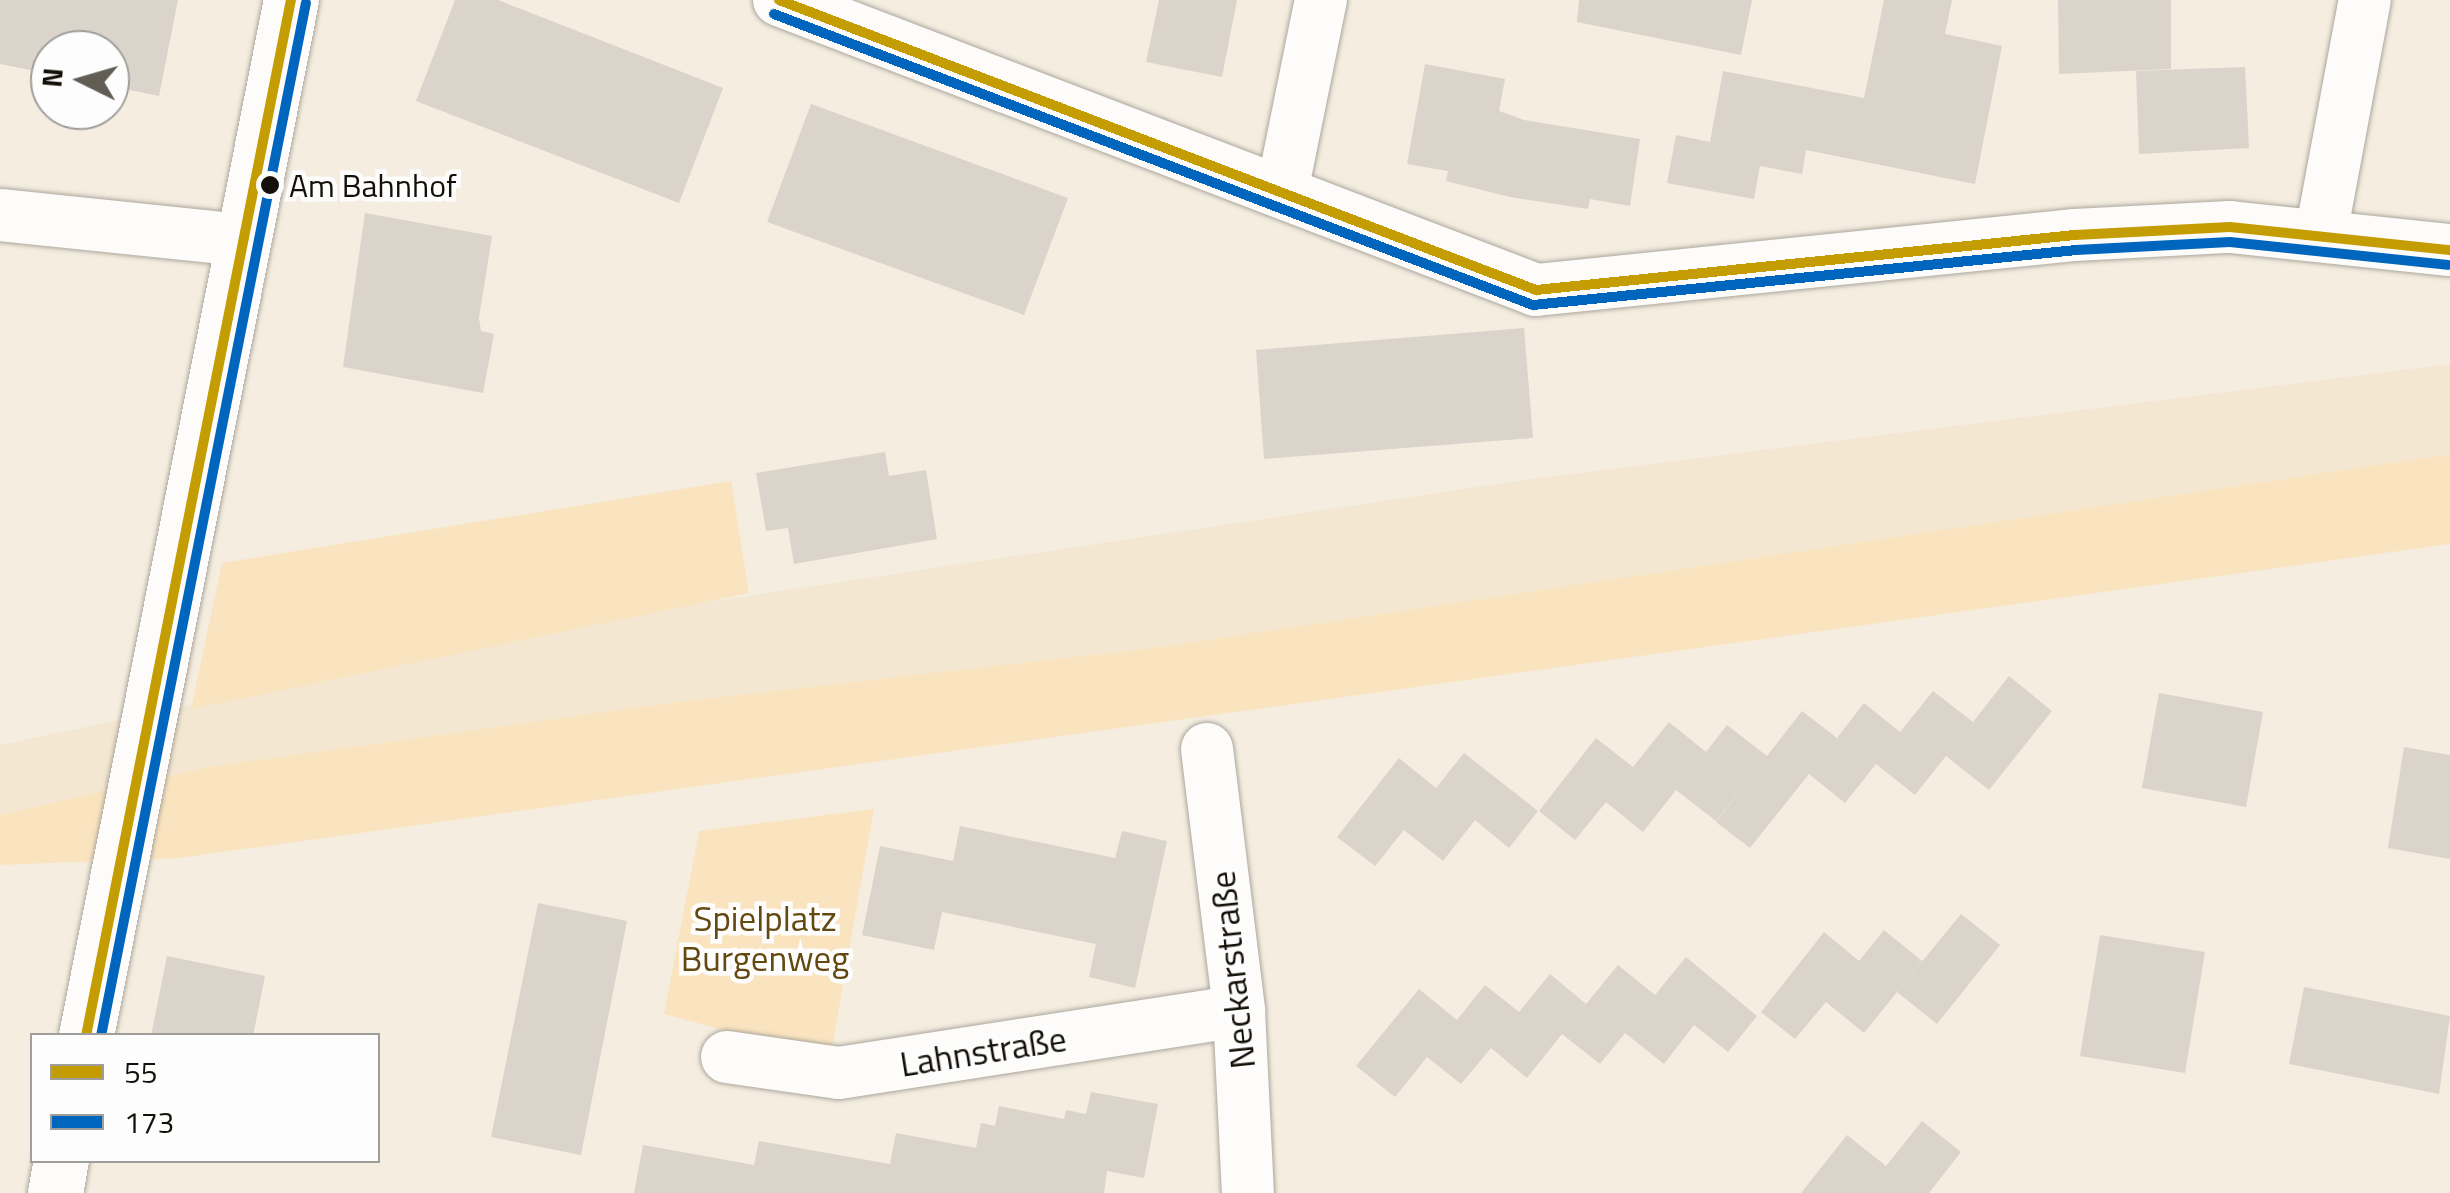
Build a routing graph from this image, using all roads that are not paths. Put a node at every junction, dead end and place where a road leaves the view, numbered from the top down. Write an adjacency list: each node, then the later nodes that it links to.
1 (291, 0): 8 (street)
2 (779, 0): 5 (street)
3 (1321, 0): 5 (street)
4 (2365, 0): 7 (street)
5 (1282, 190): 7 (street)
6 (0, 215): 8 (street)
7 (2321, 234): 9 (street)
8 (244, 240): 12 (street)
9 (2450, 250)
10 (1207, 748): 11 (street, Neckarstraße)
11 (1239, 1011): 13 (street, Lahnstraße); 16 (street, Neckarstraße)
12 (87, 1033)
13 (726, 1057)
14 (61, 1163): 15 (street)
15 (55, 1193)
16 (1248, 1193)

